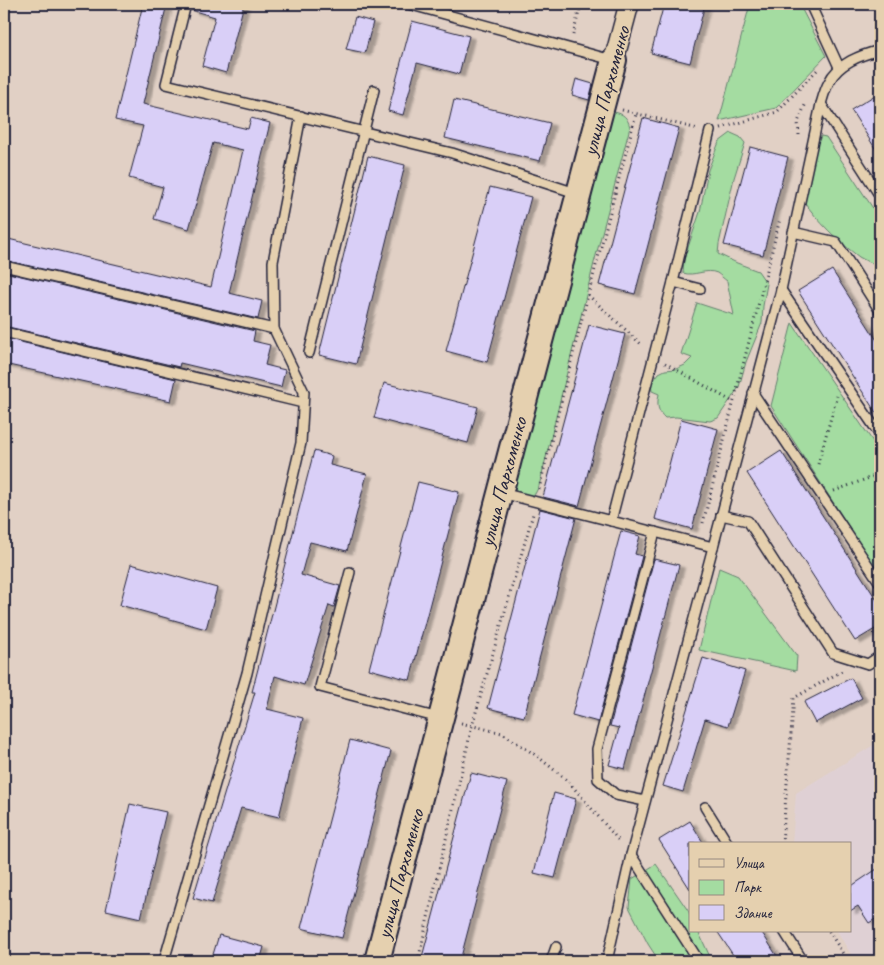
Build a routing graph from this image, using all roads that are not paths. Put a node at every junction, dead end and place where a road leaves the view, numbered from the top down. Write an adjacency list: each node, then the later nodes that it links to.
1 (186, 4): 11 (lane)
2 (408, 4): 5 (lane)
3 (629, 4): 7 (street, улица Пархоменко)
4 (810, 4): 8 (lane)
5 (428, 6): 7 (lane)
6 (880, 50): 8 (lane)
7 (614, 60): 14 (street, улица Пархоменко)
8 (839, 67): 10 (lane)
9 (374, 90): 13 (lane)
10 (821, 104): 15 (lane); 16 (lane)
11 (301, 116): 13 (lane); 22 (lane)
12 (710, 131): 18 (lane)
13 (364, 132): 14 (lane); 24 (lane)
14 (579, 194): 28 (street, улица Пархоменко)
15 (880, 196)
16 (794, 232): 20 (lane); 21 (lane)
17 (4, 266): 22 (lane)
18 (674, 282): 19 (lane); 30 (lane)
19 (700, 289)
20 (781, 290): 25 (lane); 27 (lane)
21 (880, 311)
22 (274, 329): 26 (lane)
23 (4, 332): 26 (lane)
24 (309, 353)
25 (753, 393): 29 (lane); 34 (lane)
26 (303, 403): 43 (lane)
27 (880, 435)
28 (500, 493): 30 (lane); 36 (street, улица Пархоменко)
29 (721, 515): 32 (lane); 35 (lane)
30 (610, 521): 31 (lane)
31 (656, 532): 32 (lane); 37 (lane)
32 (713, 547): 37 (lane)
33 (350, 572): 36 (lane)
34 (880, 583)
35 (880, 656)
36 (441, 719): 44 (street, улица Пархоменко)
37 (645, 801): 40 (lane)
38 (705, 808): 39 (lane)
39 (727, 842)
40 (630, 855): 46 (lane); 47 (lane)
41 (785, 932): 48 (lane)
42 (556, 946): 45 (lane)
43 (164, 961)
44 (378, 961)
45 (551, 961)
46 (607, 961)
47 (699, 961)
48 (803, 961)

